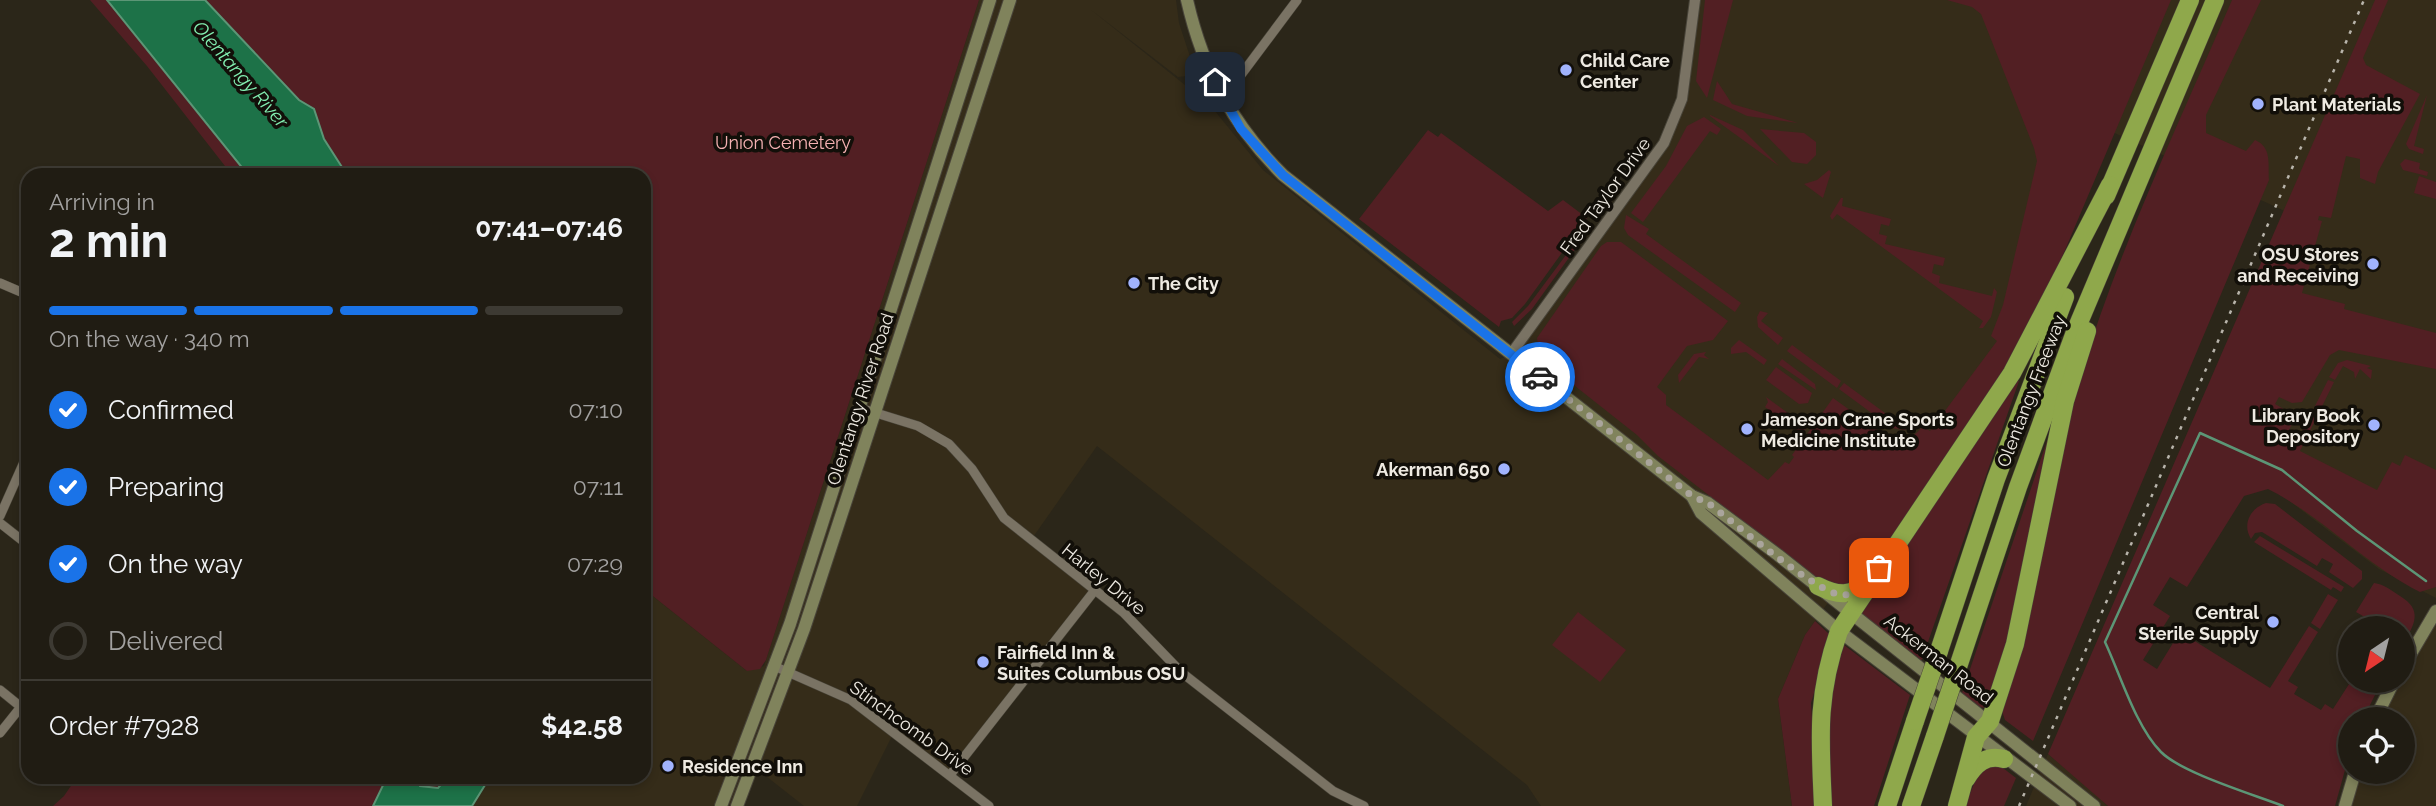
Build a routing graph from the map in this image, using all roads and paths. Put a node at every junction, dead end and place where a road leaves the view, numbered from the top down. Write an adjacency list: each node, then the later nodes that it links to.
1 (990, 0): 14 (main road, Olentangy River Road)
2 (1010, 0): 15 (main road, Olentangy River Road)
3 (1187, 0): 8 (main road, Ackerman Road)
4 (1297, 0): 8 (street)
5 (1695, 0): 13 (street, Fred Taylor Drive)
6 (2190, 0): 9 (highway, Olentangy Freeway)
7 (2215, 0): 10 (highway, Olentangy Freeway)
8 (1223, 99): 13 (main road, Ackerman Road)
9 (2110, 185): 21 (highway); 44 (highway, Olentangy Freeway, bridge)
10 (2131, 194): 32 (highway); 45 (highway, Olentangy Freeway, bridge)
11 (0, 283): 12 (street)
12 (21, 292)
13 (1511, 354): 17 (main road, Ackerman Road)
14 (860, 408): 15 (street, Harley Drive); 28 (main road, Olentangy River Road)
15 (875, 413): 23 (street, Harley Drive); 29 (main road, Olentangy River Road)
16 (21, 469): 18 (street)
17 (1692, 496): 22 (main road, Ackerman Road); 26 (main road, Ackerman Road)
18 (0, 516)
19 (0, 523): 20 (street)
20 (21, 540)
21 (1879, 568): 22 (highway); 25 (highway)
22 (1818, 586): 25 (main road, Ackerman Road)
23 (1095, 590): 36 (street); 42 (street, Harley Drive)
24 (2436, 611): 27 (main road)
25 (1853, 613): 26 (highway); 32 (main road, Ackerman Road)
26 (1839, 631): 34 (main road, Ackerman Road); 43 (highway)
27 (2415, 647)
28 (774, 666): 29 (street, Stinchcomb Drive); 39 (main road, Olentangy River Road)
29 (788, 671): 36 (street, Stinchcomb Drive); 40 (main road, Olentangy River Road)
30 (0, 690): 31 (street)
31 (21, 707): 33 (street)
32 (1990, 721): 34 (highway); 48 (main road, Ackerman Road)
33 (0, 733)
34 (1976, 737): 35 (main road, Ackerman Road); 38 (highway)
35 (2004, 759): 38 (highway); 47 (main road, Ackerman Road)
36 (950, 775): 41 (street, Stinchcomb Drive)
37 (2352, 784): 49 (main road)
38 (1963, 785): 46 (highway)
39 (721, 806)
40 (737, 806)
41 (989, 806)
42 (1364, 806)
43 (1823, 806)
44 (1887, 806)
45 (1912, 806)
46 (1957, 806)
47 (2070, 806)
48 (2094, 806)
49 (2346, 806)

